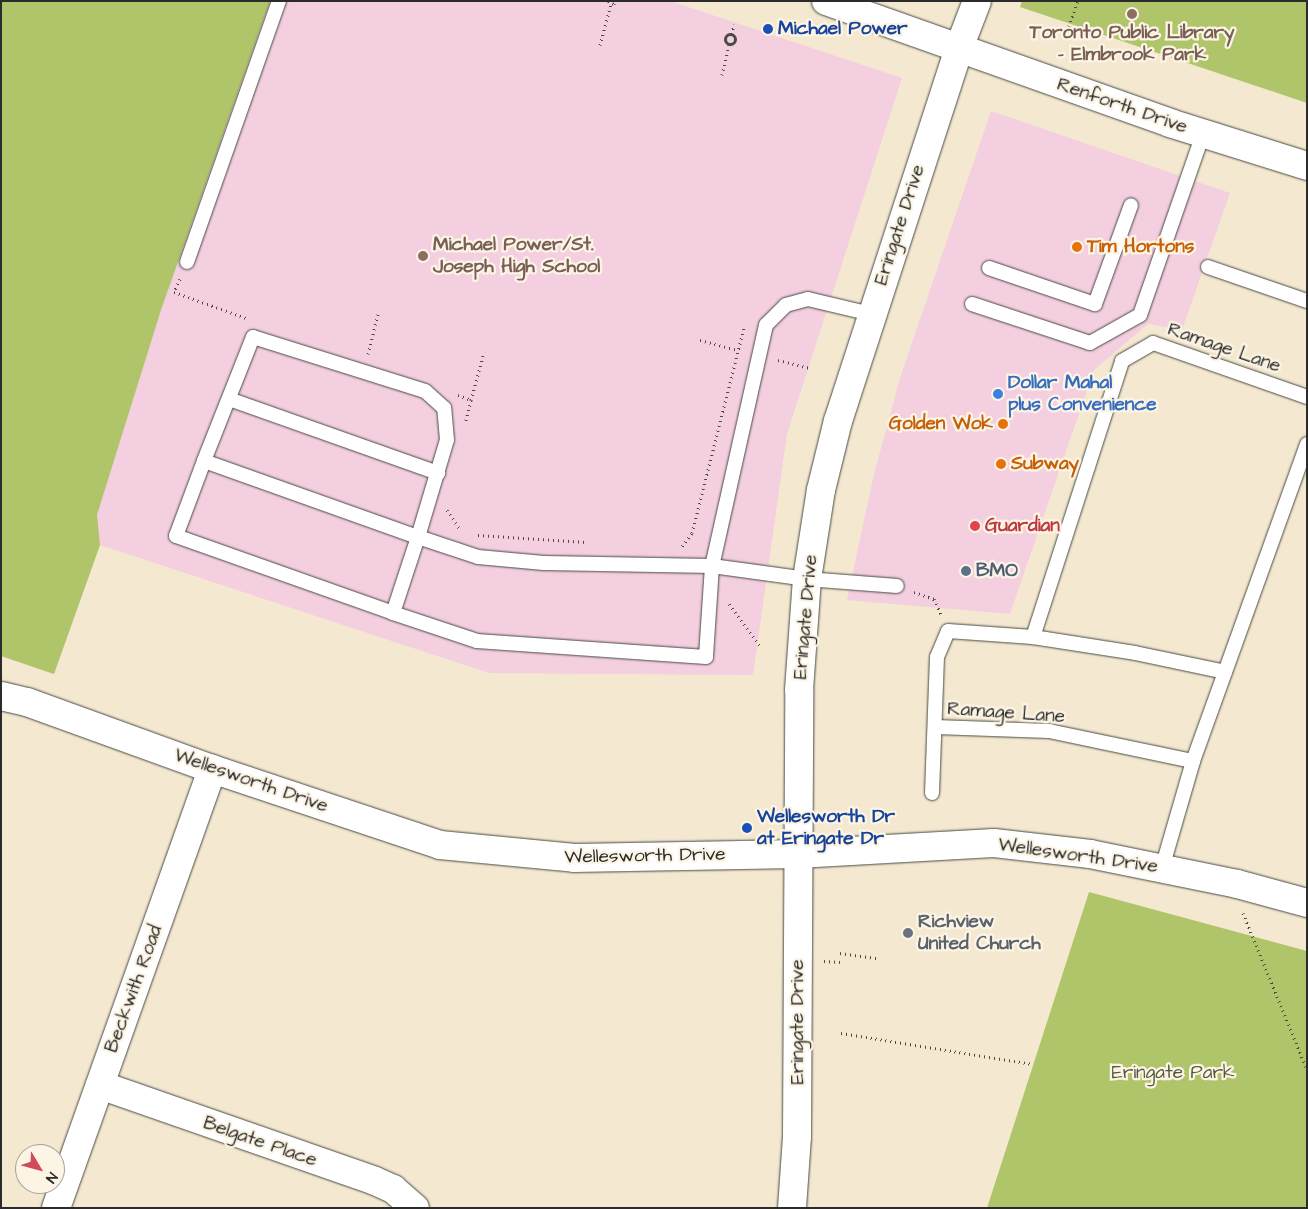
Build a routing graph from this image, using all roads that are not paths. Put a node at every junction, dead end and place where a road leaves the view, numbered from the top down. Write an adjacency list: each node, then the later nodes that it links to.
1 (280, 1): 8 (lane)
2 (826, 1): 4 (street, Renforth Drive)
3 (976, 1): 4 (street, Eringate Drive)
4 (959, 48): 5 (street, Renforth Drive); 13 (street, Eringate Drive)
5 (1203, 134): 6 (street, Renforth Drive); 12 (lane)
6 (1307, 166)
7 (1130, 205): 10 (lane)
8 (188, 262)
9 (1208, 267): 11 (lane)
10 (989, 268)
11 (1307, 301)
12 (972, 304)
13 (870, 314): 20 (lane); 21 (street, Eringate Drive)
14 (1307, 397): 24 (lane, Ramage Lane)
15 (229, 399): 17 (lane); 18 (lane); 18 (lane)
16 (1307, 444): 25 (lane)
17 (204, 461): 19 (lane); 23 (lane)
18 (438, 473): 19 (lane)
19 (418, 537): 20 (lane); 23 (lane)
20 (712, 566): 21 (lane); 23 (lane)
21 (807, 579): 22 (lane); 31 (street, Eringate Drive)
22 (898, 586)
23 (392, 614)
24 (1033, 636): 25 (lane); 27 (lane, Ramage Lane)
25 (1225, 672): 28 (lane)
26 (1, 696): 29 (street, Wellesworth Drive)
27 (935, 727): 28 (lane, Ramage Lane); 30 (lane, Ramage Lane)
28 (1193, 761): 32 (lane)
29 (212, 769): 31 (street, Wellesworth Drive); 34 (street, Beckwith Road)
30 (932, 793)
31 (798, 854): 32 (street, Wellesworth Drive); 37 (street, Eringate Drive)
32 (1162, 868): 33 (street, Wellesworth Drive)
33 (1307, 903)
34 (100, 1085): 35 (street, Beckwith Road); 36 (street, Belgate Place)
35 (56, 1208)
36 (415, 1208)
37 (792, 1208)

